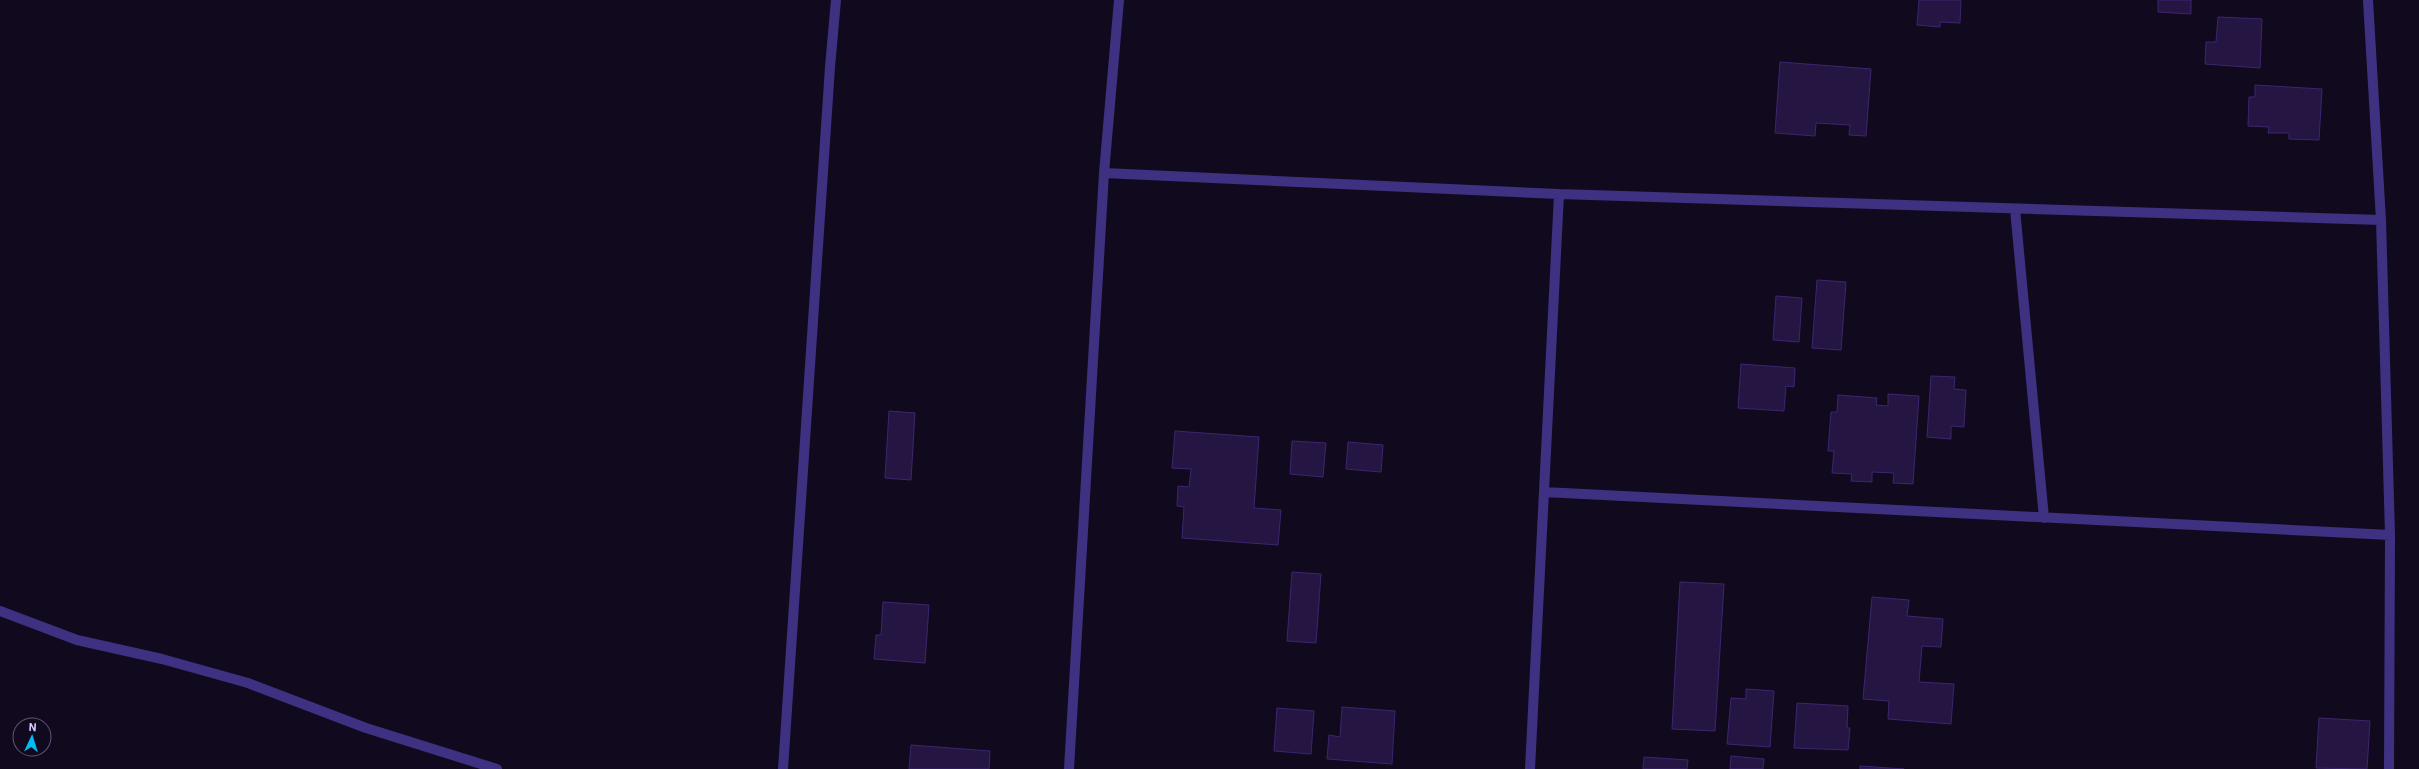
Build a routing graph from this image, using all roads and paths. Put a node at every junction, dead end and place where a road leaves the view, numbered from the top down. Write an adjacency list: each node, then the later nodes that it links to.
1 (836, 0): 13 (street)
2 (1119, 0): 4 (street)
3 (2368, 0): 7 (street)
4 (1104, 173): 5 (street); 14 (street)
5 (1559, 194): 6 (street); 8 (street)
6 (2015, 209): 7 (street); 9 (street)
7 (2381, 220): 10 (street)
8 (1544, 492): 9 (street); 15 (street)
9 (2044, 518): 10 (street)
10 (2390, 535): 16 (street)
11 (0, 612): 12 (street)
12 (497, 769)
13 (783, 769)
14 (1069, 769)
15 (1530, 769)
16 (2388, 769)

